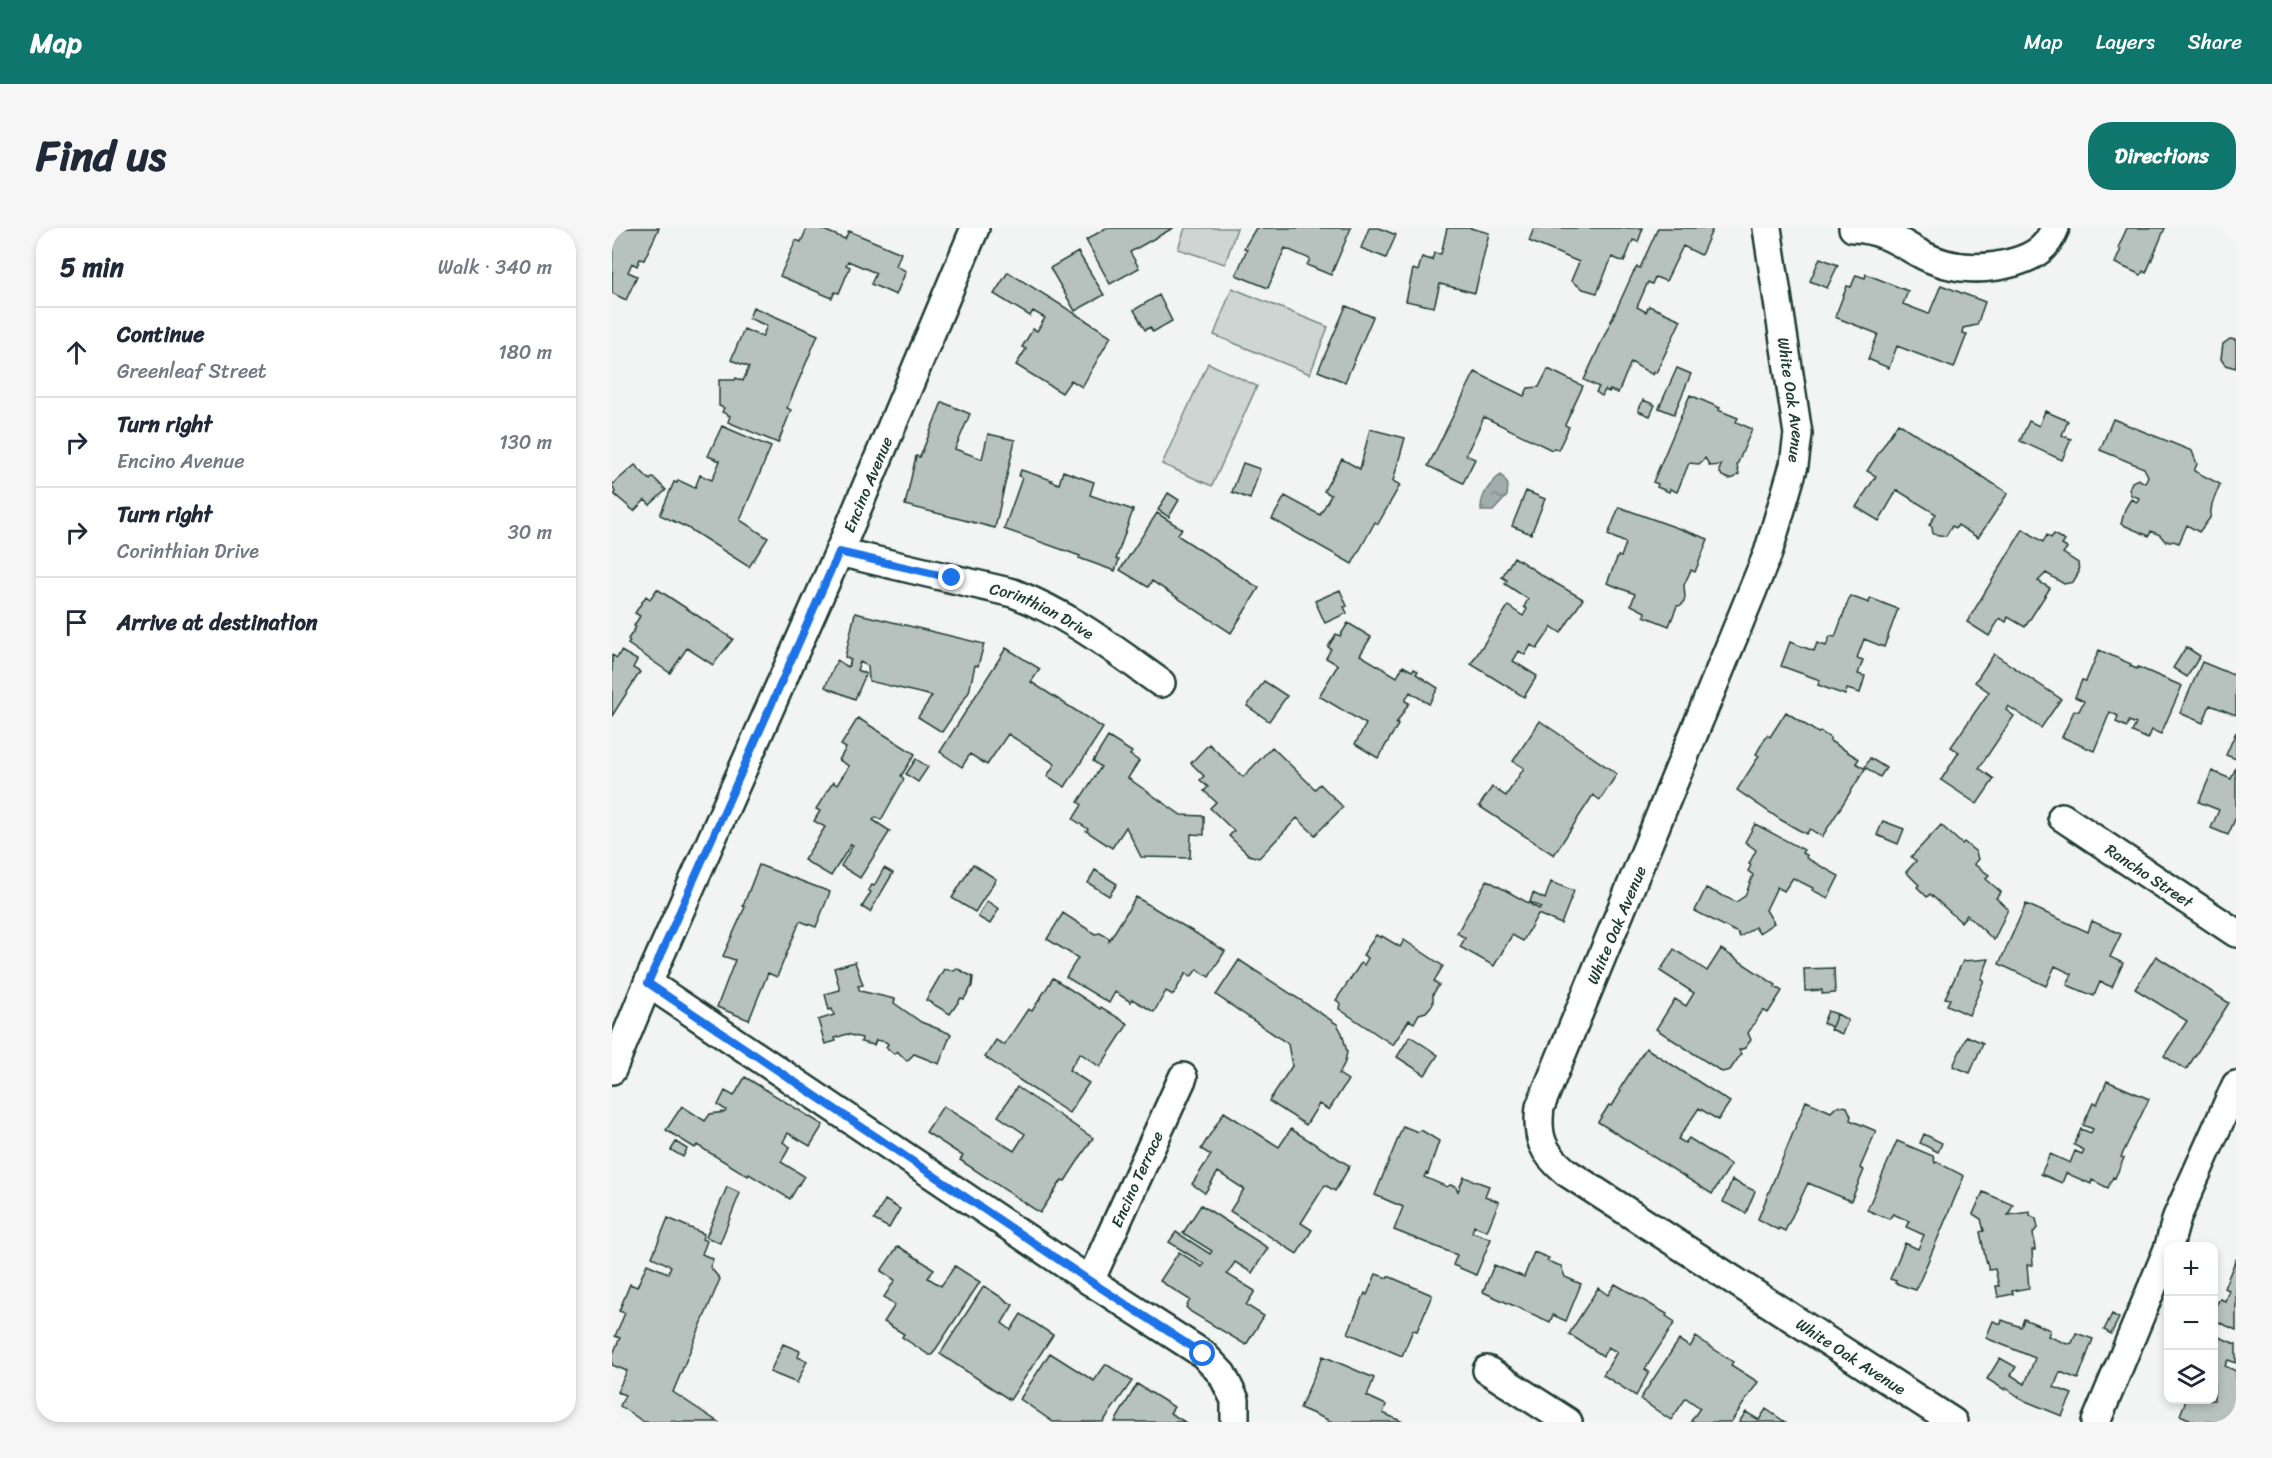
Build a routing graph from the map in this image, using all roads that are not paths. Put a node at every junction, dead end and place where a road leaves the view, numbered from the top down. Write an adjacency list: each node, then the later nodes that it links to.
1 (975, 228): 5 (street, Encino Avenue)
2 (1767, 228): 20 (street, White Oak Avenue)
3 (1853, 228): 4 (street)
4 (2055, 228)
5 (839, 552): 6 (street, Corinthian Drive); 9 (street, Encino Avenue)
6 (1161, 683)
7 (2062, 817): 8 (street, Rancho Street)
8 (2236, 933)
9 (648, 983): 10 (street, Encino Avenue); 15 (street)
10 (612, 1070)
11 (1183, 1077): 15 (street, Encino Terrace)
12 (2236, 1085): 13 (street)
13 (2171, 1242)
14 (2164, 1261): 17 (street)
15 (1090, 1281): 18 (street)
16 (1487, 1370): 19 (street)
17 (2101, 1421)
18 (1235, 1422)
19 (1568, 1422)
20 (1953, 1422)

